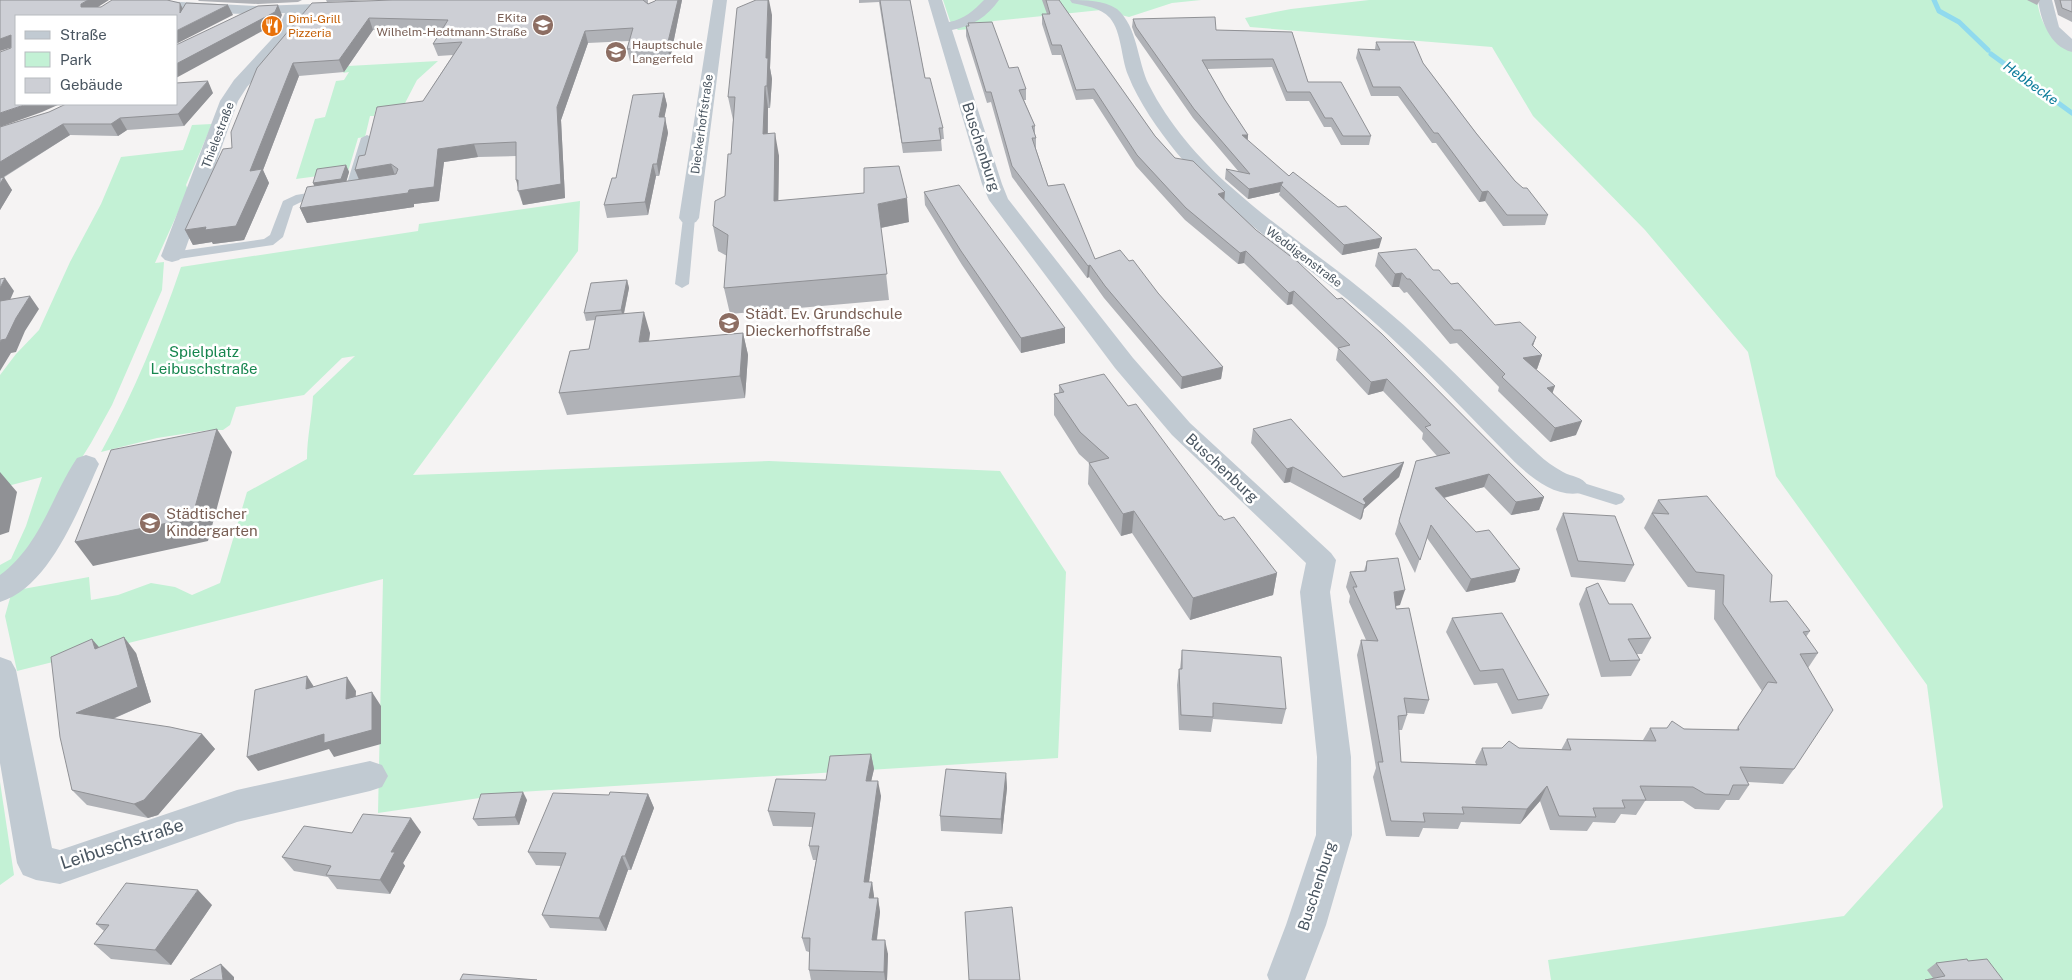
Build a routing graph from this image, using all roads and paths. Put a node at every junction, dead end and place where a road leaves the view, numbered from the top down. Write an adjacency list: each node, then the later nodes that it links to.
1 (150, 0): 7 (street)
2 (720, 0): 17 (street, Dieckerhoffstraße)
3 (935, 0): 12 (street, Buschenburg)
4 (992, 0): 12 (street)
5 (1077, 0): 21 (street, Weddigenstraße)
6 (2045, 0): 13 (street)
7 (179, 3): 10 (street)
8 (309, 4): 9 (street); 10 (street); 18 (street, Thielestraße)
9 (354, 7)
10 (258, 10): 11 (street)
11 (234, 22)
12 (943, 28): 26 (street, Buschenburg)
13 (2072, 47)
14 (367, 138): 16 (lane)
15 (369, 187): 16 (lane)
16 (351, 190): 18 (lane)
17 (689, 218): 19 (lane)
18 (172, 256)
19 (682, 284)
20 (86, 464): 23 (street)
21 (1574, 486): 22 (lane)
22 (1616, 499)
23 (0, 590)
24 (0, 670): 25 (street, Leibuschstraße)
25 (370, 776)
26 (1287, 974)

